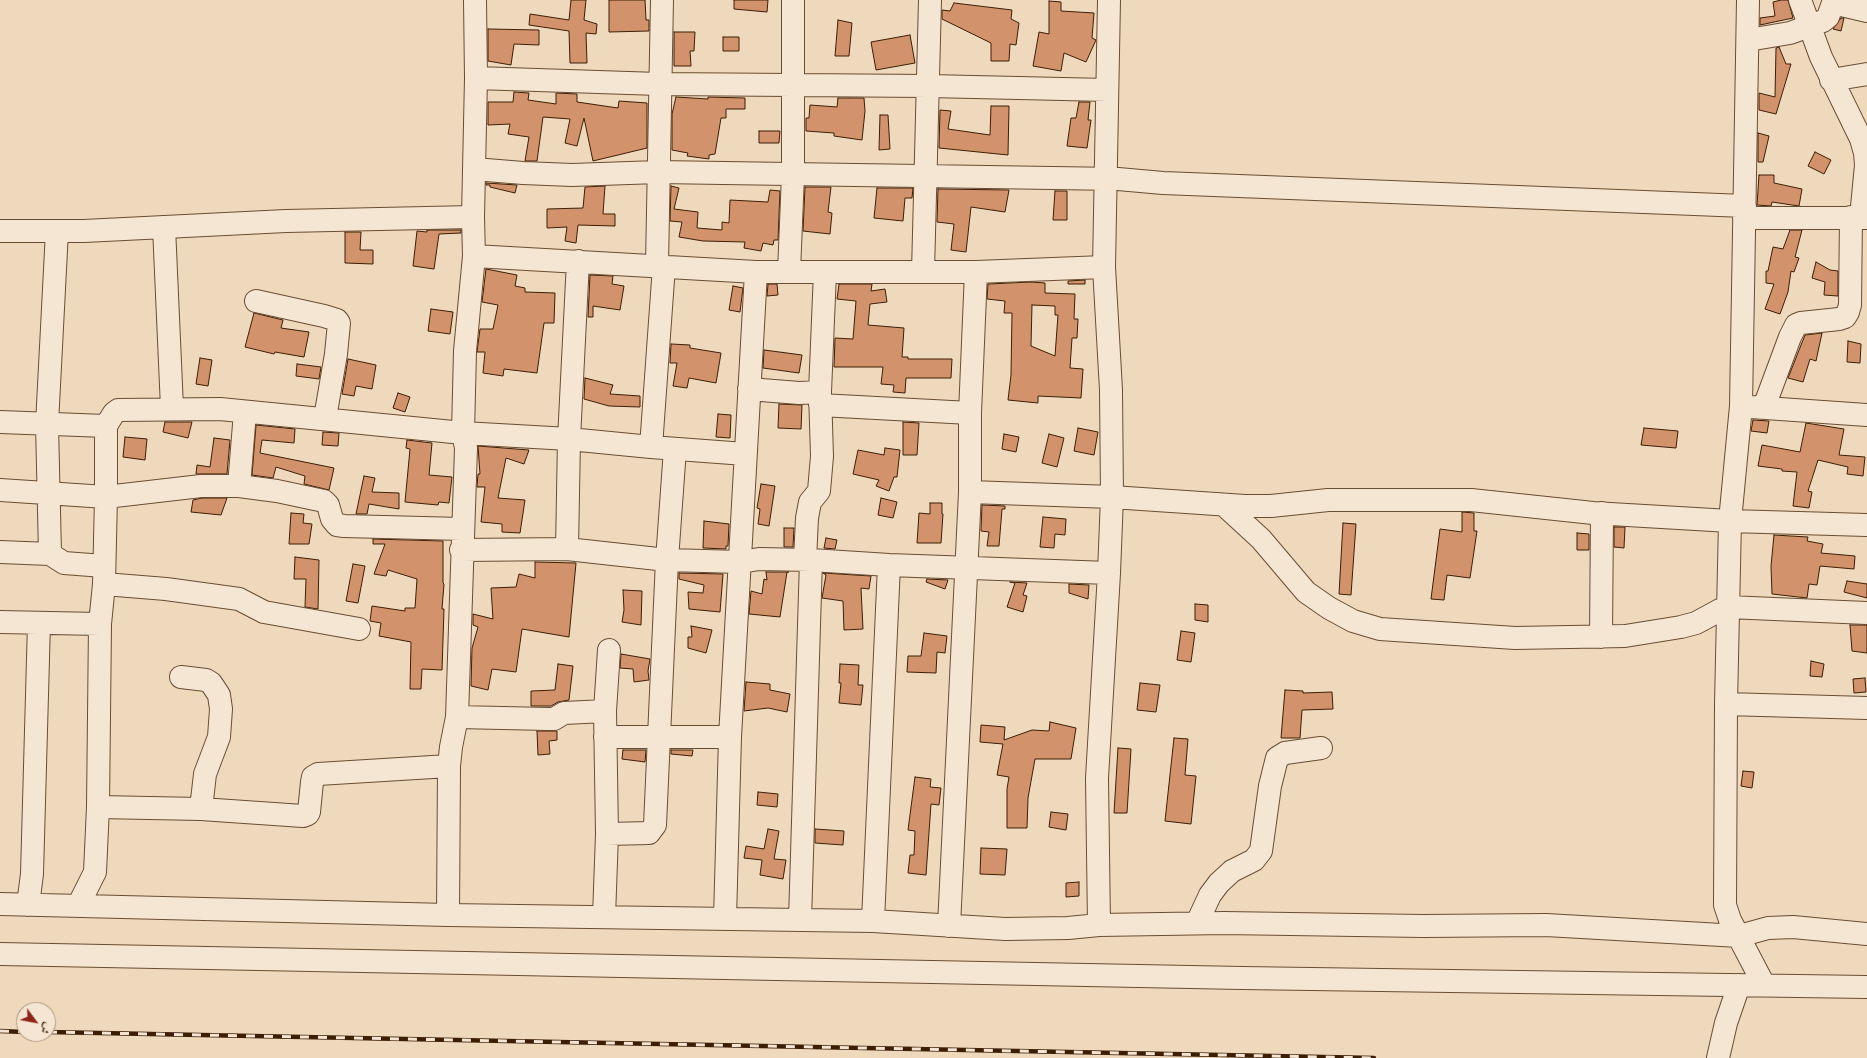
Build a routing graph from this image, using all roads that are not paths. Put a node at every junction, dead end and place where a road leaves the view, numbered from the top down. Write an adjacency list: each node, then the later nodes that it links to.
1 (475, 0): 13 (street)
2 (662, 0): 15 (street)
3 (793, 0): 16 (street)
4 (930, 0): 17 (street)
5 (1109, 0): 18 (street)
6 (1748, 0): 11 (street)
7 (1800, 0): 10 (street)
8 (1834, 1): 9 (street); 10 (street)
9 (1867, 11)
10 (1809, 27): 11 (street); 14 (street)
11 (1748, 40): 25 (street)
12 (1867, 74): 14 (street)
13 (476, 78): 15 (street); 20 (street)
14 (1831, 80): 19 (street)
15 (659, 84): 16 (street); 21 (street)
16 (794, 85): 17 (street); 22 (street)
17 (929, 86): 18 (street); 23 (street)
18 (1107, 90): 24 (street)
19 (1866, 153): 27 (street)
20 (474, 169): 21 (street); 26 (street)
21 (658, 172): 22 (street); 33 (street)
22 (792, 174): 23 (street); 36 (street)
23 (927, 176): 24 (street); 38 (street)
24 (1105, 179): 25 (street); 34 (street)
25 (1745, 212): 27 (street); 44 (street)
26 (472, 217): 28 (street); 31 (street)
27 (1860, 218): 40 (street)
28 (164, 227): 30 (street); 46 (street)
29 (0, 231): 30 (street)
30 (57, 231): 52 (street)
31 (474, 256): 32 (street); 54 (street)
32 (578, 261): 33 (street); 55 (street)
33 (660, 266): 35 (street); 56 (street)
34 (1104, 267): 39 (street); 64 (street)
35 (756, 272): 36 (street); 42 (street)
36 (789, 272): 37 (street)
37 (825, 272): 38 (street); 43 (street)
38 (923, 272): 39 (street)
39 (976, 272): 48 (street)
40 (1859, 285): 45 (street)
41 (256, 301): 50 (street)
42 (749, 390): 43 (street); 58 (street)
43 (820, 398): 48 (street); 74 (street)
44 (1741, 406): 45 (street); 67 (street)
45 (1764, 407): 49 (street)
46 (172, 408): 47 (street); 53 (street)
47 (245, 412): 50 (street); 59 (street)
48 (970, 413): 61 (street)
49 (1867, 415)
50 (325, 418): 54 (street)
51 (0, 422): 52 (street)
52 (47, 424): 53 (street); 62 (street)
53 (106, 426): 63 (street)
54 (463, 433): 55 (street); 69 (street)
55 (569, 439): 56 (street); 70 (street)
56 (650, 448): 57 (street)
57 (675, 449): 58 (street); 73 (street)
58 (745, 454): 75 (street)
59 (239, 486): 63 (street); 69 (street)
60 (0, 490): 62 (street)
61 (970, 492): 64 (street); 77 (street)
62 (48, 494): 63 (street); 72 (street)
63 (106, 497): 79 (street)
64 (1112, 497): 65 (street); 78 (street)
65 (1224, 505): 66 (street); 86 (street)
66 (1602, 514): 67 (street); 86 (street)
67 (1730, 521): 68 (street); 80 (street)
68 (1867, 525)
69 (462, 539): 70 (street); 92 (street)
70 (567, 549): 73 (street)
71 (0, 552): 72 (street)
72 (50, 554): 79 (street)
73 (667, 560): 75 (street); 95 (street)
74 (808, 560): 75 (street); 76 (street); 107 (street)
75 (741, 562): 94 (street)
76 (889, 565): 77 (street); 108 (street)
77 (966, 568): 78 (street); 111 (street)
78 (1109, 573): 110 (street)
79 (104, 575): 84 (street); 85 (street)
80 (1728, 607): 81 (street); 86 (street); 89 (street)
81 (1867, 613)
82 (0, 622): 83 (street)
83 (40, 623): 84 (street); 102 (street)
84 (100, 624): 98 (street)
85 (359, 629)
86 (1601, 637)
87 (609, 650): 91 (street)
88 (181, 677): 99 (street)
89 (1726, 704): 90 (street); 113 (street)
90 (1867, 708)
91 (604, 711): 92 (street); 93 (street)
92 (456, 717): 97 (street)
93 (605, 737): 95 (street); 100 (street)
94 (730, 737): 95 (street); 106 (street)
95 (660, 738): 100 (street)
96 (1321, 748): 109 (street)
97 (449, 766): 99 (street); 104 (street)
98 (98, 807): 99 (street); 103 (street)
99 (202, 809)
100 (607, 834): 105 (street)
101 (0, 904): 102 (street)
102 (28, 905): 103 (street)
103 (78, 906): 104 (street)
104 (448, 915): 105 (street)
105 (604, 917): 106 (street)
106 (725, 919): 107 (street)
107 (800, 920): 108 (street)
108 (873, 921): 111 (street)
109 (1197, 923): 110 (street); 113 (street)
110 (1098, 925): 111 (street)
111 (949, 926)
112 (1867, 934): 113 (street)
113 (1739, 936): 116 (street)
114 (0, 954): 115 (street)
115 (1739, 985): 116 (street); 118 (street)
116 (1764, 985): 117 (street)
117 (1867, 988)
118 (1718, 1058)

